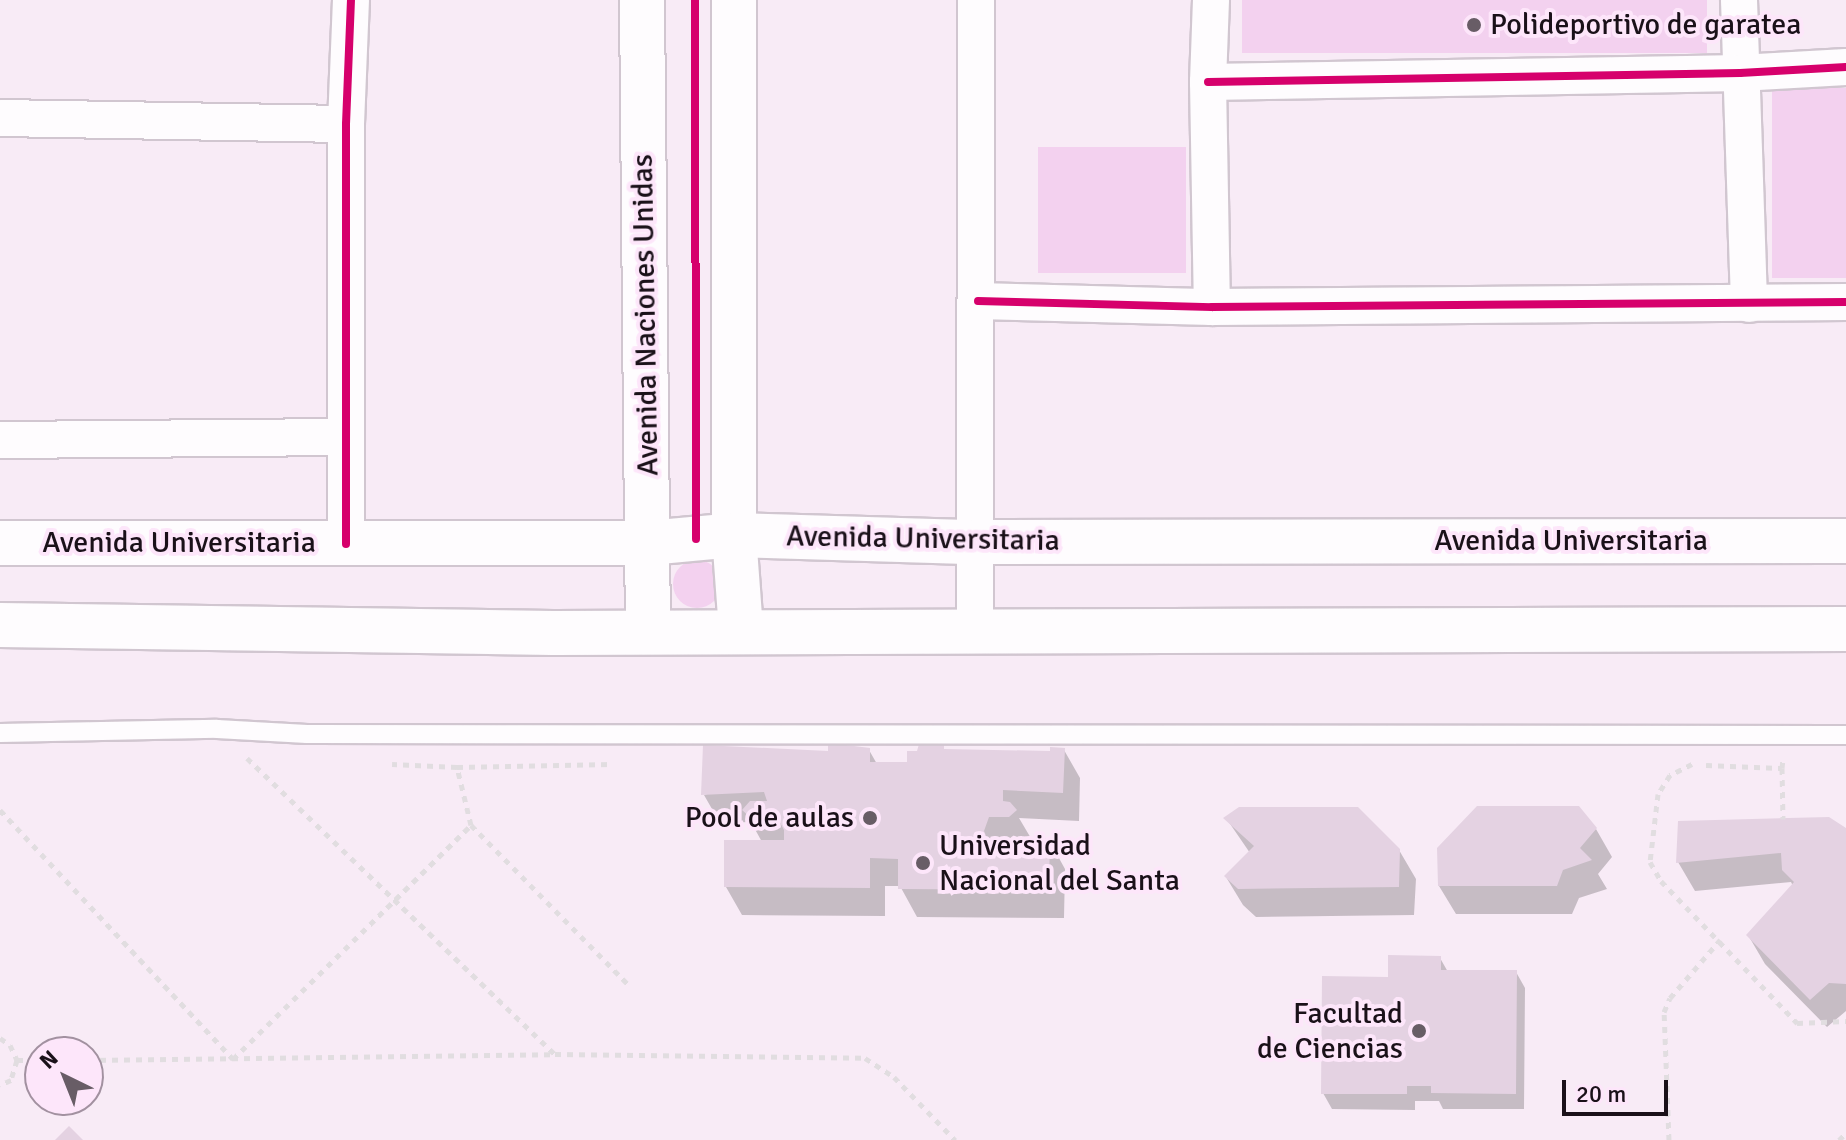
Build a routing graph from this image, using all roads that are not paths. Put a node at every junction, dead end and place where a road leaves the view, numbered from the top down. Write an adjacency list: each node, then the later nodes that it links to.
1 (351, 0): 11 (street)
2 (642, 0): 22 (main road, Avenida Naciones Unidas)
3 (734, 0): 18 (main road)
4 (976, 0): 12 (street)
5 (1211, 0): 9 (street)
6 (1739, 0): 8 (street)
7 (1846, 67): 8 (street)
8 (1740, 73): 9 (street); 14 (street)
9 (1208, 82): 15 (street)
10 (0, 118): 11 (street)
11 (346, 124): 16 (street)
12 (978, 301): 15 (street); 20 (street)
13 (1846, 302): 14 (street)
14 (1749, 304): 15 (street)
15 (1212, 307)
16 (346, 437): 17 (street); 23 (street)
17 (0, 440)
18 (734, 535): 20 (main road, Avenida Universitaria); 22 (main road, Avenida Universitaria); 27 (main road)
19 (1846, 541): 20 (main road, Avenida Universitaria)
20 (975, 542): 28 (street)
21 (0, 543): 23 (main road, Avenida Universitaria)
22 (648, 543): 23 (main road, Avenida Universitaria); 26 (main road, Avenida Naciones Unidas)
23 (346, 544)
24 (0, 625): 26 (main road)
25 (1846, 629): 28 (main road)
26 (648, 631): 27 (main road)
27 (741, 631): 28 (main road)
28 (975, 631)
29 (0, 733): 30 (lane)
30 (1846, 735)

